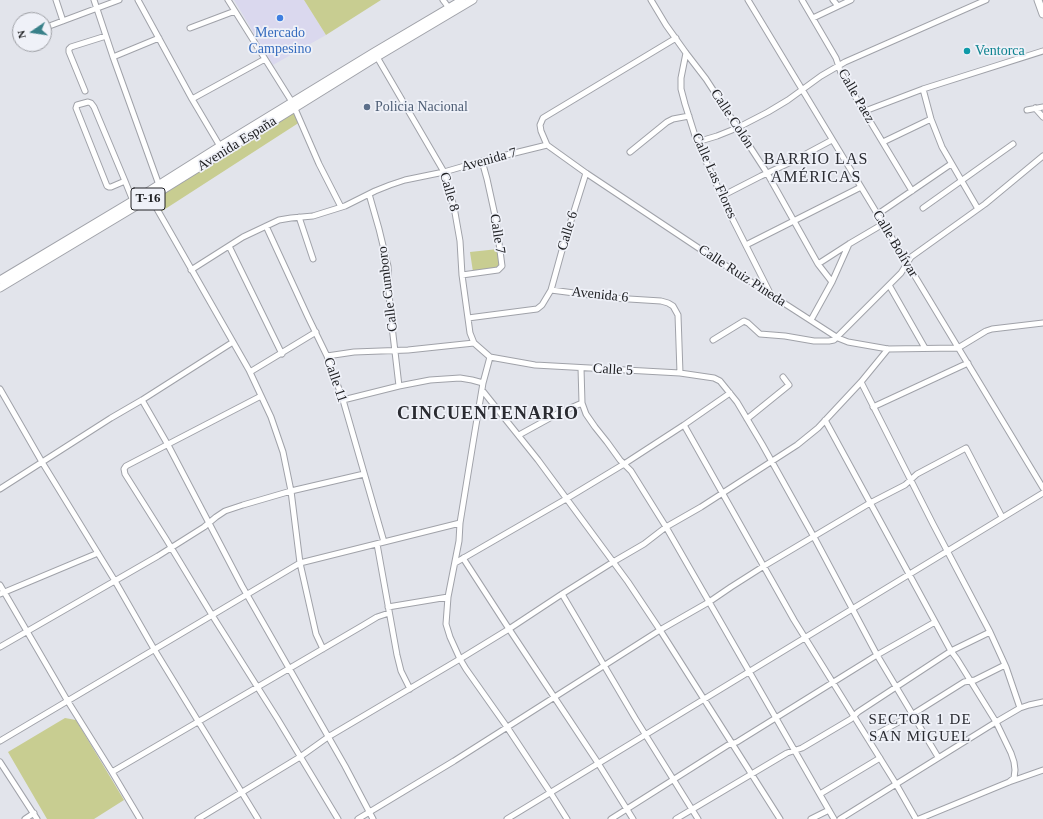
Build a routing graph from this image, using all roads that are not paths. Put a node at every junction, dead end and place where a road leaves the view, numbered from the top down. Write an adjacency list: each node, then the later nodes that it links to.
1 (56, 0): 22 (street)
2 (94, 0): 18 (street)
3 (119, 0): 18 (street)
4 (138, 0): 26 (street)
5 (228, 0): 19 (street)
6 (442, 0): 17 (street)
7 (462, 0): 17 (highway, Avenida España / T-16)
8 (473, 0): 30 (highway, Avenida España / T-16)
9 (652, 0): 27 (street, Calle Colón)
10 (748, 0): 35 (street, Calle Bolívar)
11 (802, 0): 21 (street, Calle Paez)
12 (833, 0): 16 (street)
13 (851, 0): 16 (street)
14 (986, 0): 33 (street)
15 (1038, 0): 20 (highway)
16 (838, 6): 21 (street)
17 (449, 8): 38 (highway, Avenida España / T-16)
18 (97, 9): 22 (street); 25 (street)
19 (234, 11): 24 (street); 32 (street)
20 (1043, 14)
21 (813, 18): 33 (street, Calle Paez)
22 (63, 21): 23 (street)
23 (52, 25)
24 (190, 28)
25 (106, 36): 31 (street); 36 (street)
26 (159, 38): 31 (street); 37 (street)
27 (676, 38): 29 (street, Calle Colón); 50 (street)
28 (1043, 51): 34 (street)
29 (686, 53): 43 (street, Calle Las Flores); 46 (street, Calle Colón)
30 (378, 57): 38 (highway, Avenida España / T-16); 57 (street, Calle 8)
31 (113, 58): 62 (street)
32 (265, 59): 37 (street); 38 (street)
33 (838, 65): 35 (street); 42 (street, Calle Paez)
34 (923, 89): 42 (street); 45 (street)
35 (802, 90): 46 (street); 47 (street, Calle Bolívar)
36 (85, 92)
37 (192, 99): 52 (street)
38 (293, 106): 52 (highway, Avenida España / T-16); 69 (street)
39 (1043, 106): 40 (street)
40 (1035, 108): 41 (street); 44 (street)
41 (1027, 110)
42 (865, 112): 49 (street, Calle Paez)
43 (688, 116): 48 (street, Calle Las Flores); 53 (street)
44 (1043, 117)
45 (931, 118): 49 (street); 56 (street)
46 (737, 128): 48 (street); 59 (street, Calle Colón)
47 (832, 140): 59 (street); 63 (street, Calle Bolívar)
48 (697, 142): 67 (street, Calle Las Flores)
49 (883, 142): 64 (street, Calle Paez)
50 (547, 144): 55 (street, Avenida 7); 58 (street, Calle Ruiz Pineda)
51 (1013, 144): 61 (street)
52 (222, 149): 62 (highway, Avenida España / T-16); 66 (highway, Avenida España / T-16)
53 (630, 152)
54 (1043, 156): 71 (street)
55 (482, 161): 57 (street, Avenida 7); 84 (street, Calle 7)
56 (951, 164): 61 (street); 64 (street)
57 (444, 172): 65 (street, Avenida 7); 84 (street, Calle 8)
58 (586, 173): 89 (street, Calle 6); 90 (street, Calle Ruiz Pineda)
59 (767, 173): 67 (street); 74 (street, Calle Colón)
60 (125, 181): 60 (street); 68 (street)
61 (961, 181): 70 (street); 71 (street)
62 (159, 185): 66 (highway, Avenida España / T-16)
63 (861, 187): 72 (street, Calle Bolívar); 74 (street)
64 (912, 191): 72 (street)
65 (369, 194): 69 (street, Avenida 7); 102 (street, Calle Cumboro)
66 (149, 195): 68 (highway, Avenida España / T-16); 83 (street); 88 (highway, Avenida España / T-16)
67 (722, 196): 78 (street, Calle Las Flores)
68 (133, 201): 85 (highway, Avenida España / T-16)
69 (341, 207): 73 (street, Avenida 7)
70 (924, 208)
71 (978, 209): 81 (street)
72 (878, 214): 75 (street, Calle Bolívar)
73 (299, 217): 76 (street, Avenida 7); 80 (street)
74 (794, 220): 78 (street); 82 (street, Calle Colón)
75 (883, 224): 77 (street); 81 (street, Calle Bolívar)
76 (266, 226): 79 (street, Avenida 7); 94 (street, Calle 11)
77 (849, 244): 82 (street); 86 (street)
78 (746, 245): 90 (street, Calle Las Flores)
79 (229, 246): 83 (street, Avenida 7); 103 (street)
80 (313, 260)
81 (906, 263): 87 (street); 100 (street, Calle Bolívar)
82 (818, 264): 86 (street, Calle Colón)
83 (191, 270): 97 (street)
84 (462, 275): 91 (street, Calle 8)
85 (0, 280)
86 (832, 282): 92 (street)
87 (889, 286): 95 (street); 99 (street)
88 (0, 288)
89 (551, 290): 91 (street); 109 (street, Avenida 6)
90 (770, 294): 92 (street, Calle Ruiz Pineda)
91 (468, 318): 98 (street, Calle 8)
92 (811, 320): 95 (street, Calle Ruiz Pineda)
93 (1043, 323): 100 (street)
94 (316, 332): 103 (street); 104 (street, Calle 11)
95 (838, 338): 96 (street); 101 (street, Calle Ruiz Pineda)
96 (712, 340)
97 (233, 342): 108 (street); 118 (street)
98 (474, 343): 102 (street); 105 (street)
99 (925, 348): 100 (street, Calle Ruiz Pineda); 101 (street, Calle Ruiz Pineda)
100 (958, 348): 106 (street, Calle Bolívar)
101 (888, 349): 111 (street)
102 (395, 350): 104 (street); 113 (street, Calle Cumboro)
103 (282, 354): 108 (street)
104 (327, 356): 119 (street, Calle 11)
105 (490, 358): 107 (street, Calle 5); 112 (street)
106 (968, 363): 121 (street); 132 (street, Calle Bolívar)
107 (581, 368): 109 (street, Calle 5); 120 (street)
108 (250, 372): 117 (street)
109 (680, 374): 116 (street, Calle 5)
110 (783, 377): 122 (street)
111 (861, 382): 121 (street); 123 (street)
112 (483, 383): 113 (street); 115 (street)
113 (399, 386): 119 (street)
114 (0, 389): 127 (street)
115 (482, 390): 125 (street); 141 (street)
116 (730, 393): 122 (street, Calle 5); 124 (street)
117 (261, 396): 126 (street); 134 (street)
118 (142, 400): 126 (street); 127 (street)
119 (343, 400): 130 (street, Calle 11)
120 (582, 403): 125 (street); 129 (street)
121 (873, 407): 131 (street)
122 (747, 419): 128 (street, Calle 5)
123 (825, 420): 128 (street); 138 (street)
124 (684, 425): 129 (street); 135 (street)
125 (519, 435): 137 (street)
126 (168, 445): 140 (street); 146 (street)
127 (42, 462): 133 (street); 148 (street)
128 (772, 462): 135 (street); 143 (street, Calle 5)
129 (624, 464): 137 (street); 142 (street)
130 (364, 474): 134 (street); 144 (street, Calle 11)
131 (911, 480): 138 (street); 139 (street); 147 (street)
132 (1043, 488)
133 (0, 489)
134 (291, 491): 140 (street); 151 (street)
135 (723, 493): 142 (street); 153 (street)
136 (1043, 493): 139 (street)
137 (566, 499): 149 (street); 150 (street)
138 (870, 503): 143 (street); 154 (street)
139 (1002, 517): 147 (street)
140 (208, 523): 146 (street); 158 (street)
141 (460, 523): 144 (street); 152 (street)
142 (666, 527): 150 (street); 161 (street)
143 (814, 537): 153 (street); 162 (street, Calle 5)
144 (384, 542): 145 (street)
145 (377, 544): 151 (street); 163 (street)
146 (171, 547): 155 (street); 164 (street)
147 (947, 551): 154 (street); 169 (street)
148 (98, 552): 155 (street); 157 (street)
149 (463, 558): 152 (street); 166 (street)
150 (612, 562): 159 (street); 167 (street)
151 (300, 563): 158 (street); 172 (street)
152 (455, 563): 160 (street)
153 (764, 566): 161 (street); 170 (street)
154 (909, 574): 162 (street); 165 (street)
155 (115, 581): 168 (street); 173 (street)
156 (0, 585): 157 (street)
157 (2, 593): 168 (street)
158 (247, 594): 164 (street); 179 (street)
159 (562, 594): 166 (street); 178 (street)
160 (448, 597): 163 (street); 176 (street)
161 (709, 602): 167 (street); 180 (street)
162 (852, 608): 170 (street); 175 (street, Calle 5)
163 (388, 610): 172 (street); 185 (street)
164 (212, 615): 173 (street); 183 (street)
165 (935, 622): 174 (street); 175 (street)
166 (509, 630): 176 (street); 186 (street)
167 (660, 630): 178 (street); 187 (street)
168 (27, 632): 171 (street); 188 (street)
169 (990, 632): 174 (street); 177 (street)
170 (805, 637): 180 (street); 182 (street)
171 (0, 647)
172 (323, 648): 179 (street)
173 (154, 649): 188 (street); 194 (street)
174 (951, 651): 181 (street); 184 (street)
175 (877, 655): 182 (street); 184 (street, Calle 5)
176 (460, 660): 185 (street); 196 (street)
177 (1005, 665): 181 (street); 190 (street)
178 (604, 666): 186 (street); 197 (street)
179 (288, 669): 183 (street); 198 (street)
180 (749, 671): 187 (street); 193 (street)
181 (969, 680): 191 (street); 195 (street)
182 (833, 682): 192 (street); 193 (street)
183 (257, 687): 194 (street); 203 (street)
184 (897, 687): 191 (street, Calle 5); 192 (street)
185 (410, 689): 198 (street)
186 (554, 697): 196 (street); 207 (street)
187 (704, 699): 197 (street); 201 (street)
188 (67, 700): 200 (street); 209 (street)
189 (1043, 702): 190 (street)
190 (1020, 708): 195 (street)
191 (913, 714): 199 (street); 204 (street, Calle 5)
192 (854, 716): 199 (street); 202 (street)
193 (776, 718): 201 (street); 202 (street)
194 (199, 721): 209 (street); 214 (street)
195 (996, 722): 204 (street); 212 (street)
196 (507, 727): 215 (street); 220 (street)
197 (645, 735): 207 (street); 211 (street)
198 (328, 737): 203 (street); 220 (street)
199 (868, 740): 205 (street)
200 (0, 741)
201 (733, 743): 210 (street); 211 (street)
202 (794, 750): 210 (street); 216 (street)
203 (300, 757): 214 (street); 227 (street)
204 (938, 757): 213 (street)
205 (880, 758): 213 (street); 216 (street)
206 (0, 762): 221 (street)
207 (598, 763): 215 (street); 217 (street)
208 (1043, 770): 212 (street)
209 (112, 772): 224 (street)
210 (752, 774): 218 (street); 236 (street)
211 (674, 780): 217 (street); 218 (street)
212 (1009, 782): 241 (street)
213 (896, 784): 239 (street); 240 (street)
214 (242, 792): 225 (street); 226 (street)
215 (550, 792): 230 (street); 231 (street)
216 (820, 794): 219 (street)
217 (627, 809): 232 (street); 233 (street)
218 (692, 810): 234 (street); 235 (street)
219 (829, 810): 237 (street); 238 (street)
220 (369, 812): 228 (street); 229 (street)
221 (34, 814): 222 (street); 223 (street)
222 (25, 819)
223 (37, 819)
224 (140, 819)
225 (198, 819)
226 (258, 819)
227 (338, 819)
228 (358, 819)
229 (373, 819)
230 (507, 819)
231 (567, 819)
232 (611, 819)
233 (634, 819)
234 (676, 819)
235 (698, 819)
236 (780, 819)
237 (811, 819)
238 (834, 819)
239 (840, 819)
240 (916, 819)
241 (919, 819)

